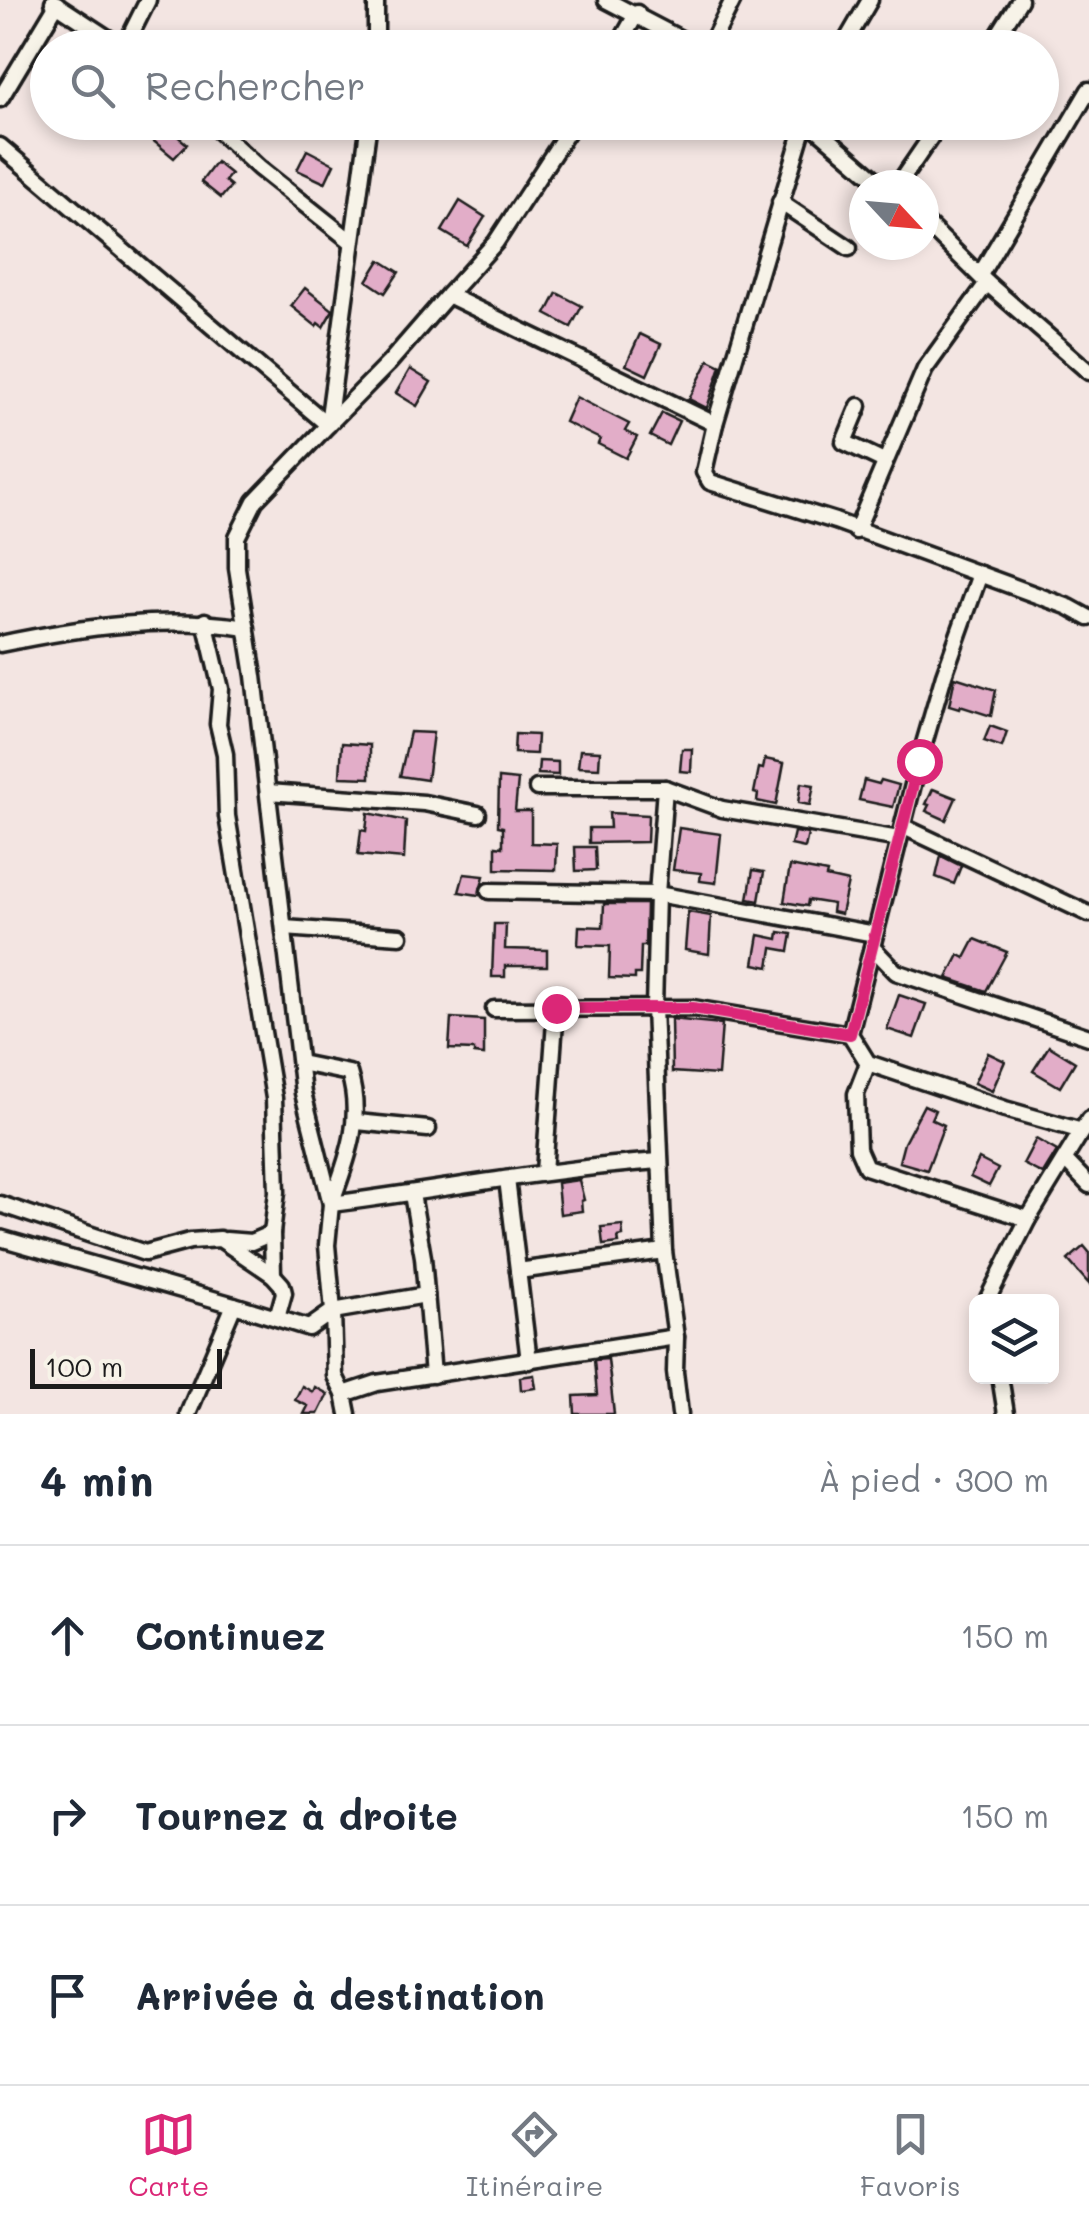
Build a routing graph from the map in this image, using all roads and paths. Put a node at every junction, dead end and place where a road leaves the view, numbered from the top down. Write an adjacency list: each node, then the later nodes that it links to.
1 (148, 0): 11 (street)
2 (376, 0): 12 (street)
3 (606, 0): 8 (street)
4 (733, 0): 15 (street)
5 (870, 0): 16 (street)
6 (1020, 0): 17 (street)
7 (53, 2): 9 (street); 10 (street)
8 (637, 14): 13 (street); 14 (street)
9 (38, 30)
10 (96, 30)
11 (133, 30)
12 (376, 30)
13 (628, 30)
14 (666, 30)
15 (718, 30)
16 (852, 30)
17 (1001, 30)
18 (30, 44): 20 (street)
19 (1089, 90): 34 (street)
20 (0, 99)
21 (229, 140): 32 (street)
22 (366, 140): 32 (street)
23 (562, 140): 35 (street)
24 (801, 140): 30 (street)
25 (828, 140): 28 (street)
26 (929, 140): 29 (street)
27 (0, 146): 38 (street)
28 (864, 170)
29 (908, 170)
30 (780, 202): 33 (street); 39 (street)
31 (939, 236): 34 (street)
32 (352, 242): 38 (street)
33 (849, 248)
34 (984, 279): 36 (street); 40 (street)
35 (448, 295): 38 (street); 39 (street)
36 (1089, 372)
37 (859, 406): 40 (street)
38 (328, 424): 45 (street)
39 (715, 424): 41 (street)
40 (884, 461): 41 (street)
41 (856, 530): 42 (street)
42 (980, 574): 43 (street); 51 (street)
43 (1089, 618)
44 (205, 621): 45 (street); 46 (street); 77 (street)
45 (246, 628): 49 (street)
46 (0, 644)
47 (537, 788): 48 (street)
48 (665, 788): 51 (street); 53 (street)
49 (268, 792): 50 (street); 55 (street)
50 (478, 814)
51 (902, 833): 54 (street); 57 (street)
52 (488, 891): 53 (street)
53 (657, 894): 57 (street); 59 (street)
54 (1089, 914)
55 (284, 928): 56 (street); 63 (street)
56 (400, 936)
57 (874, 940): 61 (street); 62 (street)
58 (556, 1008): 59 (street); 60 (street); 70 (street)
59 (654, 1008): 61 (street); 69 (street)
60 (494, 1009)
61 (850, 1034): 64 (street)
62 (1089, 1037)
63 (300, 1063): 65 (street); 75 (street)
64 (868, 1063): 66 (street); 76 (street)
65 (357, 1122): 67 (street); 75 (street)
66 (1086, 1125): 68 (street)
67 (428, 1129)
68 (1064, 1160): 72 (street); 76 (street)
69 (659, 1161): 70 (street); 80 (street)
70 (544, 1172): 71 (street)
71 (507, 1179): 73 (street); 81 (street)
72 (1089, 1185)
73 (412, 1194): 75 (street); 84 (street)
74 (0, 1204): 79 (street)
75 (331, 1204): 86 (street)
76 (1028, 1219): 83 (street)
77 (272, 1233): 79 (street); 82 (street)
78 (0, 1238): 85 (street)
79 (220, 1239): 82 (street)
80 (664, 1251): 81 (street); 88 (street)
81 (518, 1270): 89 (street)
82 (273, 1276): 87 (street)
83 (990, 1294)
84 (426, 1295): 86 (street); 90 (street)
85 (234, 1305): 87 (street); 93 (street)
86 (332, 1311): 87 (street); 92 (street)
87 (277, 1318)
88 (676, 1337): 89 (street); 95 (street)
89 (529, 1361): 90 (street)
90 (434, 1375): 92 (street)
91 (1001, 1384): 96 (street)
92 (344, 1394): 94 (street)
93 (188, 1414)
94 (348, 1414)
95 (680, 1414)
96 (1006, 1414)

